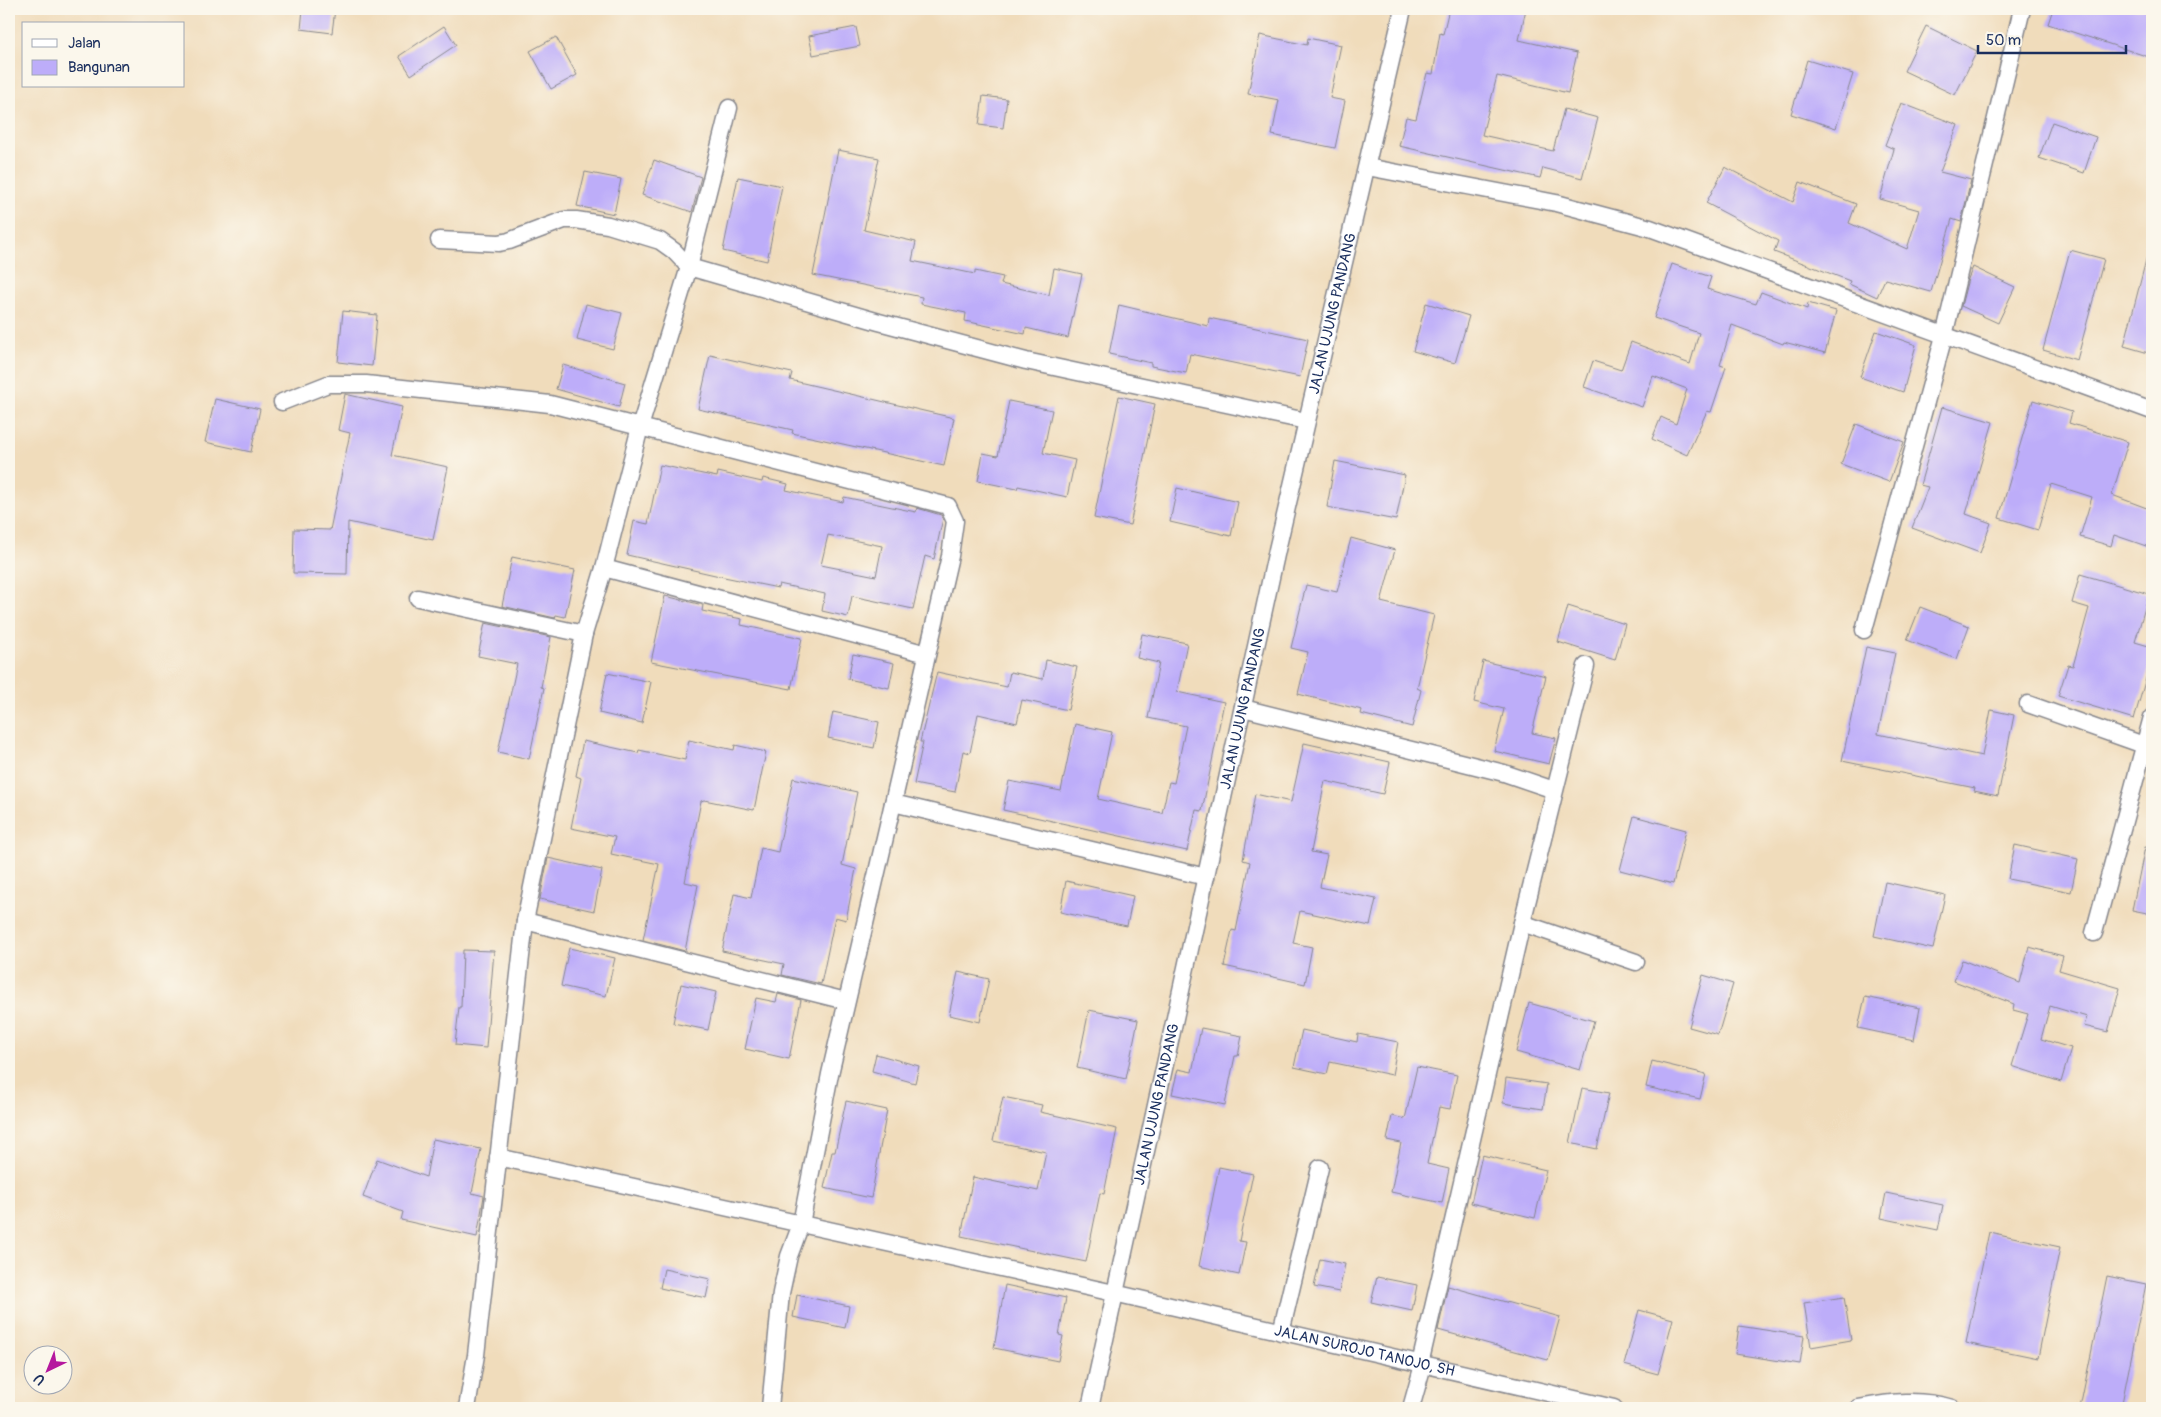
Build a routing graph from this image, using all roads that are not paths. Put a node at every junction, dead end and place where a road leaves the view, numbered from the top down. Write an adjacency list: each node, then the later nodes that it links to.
1 (1402, 9): 4 (street, JALAN UJUNG PANDANG)
2 (2022, 9): 7 (street)
3 (729, 108): 6 (street)
4 (1367, 167): 7 (street); 10 (street, JALAN UJUNG PANDANG)
5 (439, 240): 6 (street)
6 (689, 267): 10 (street); 11 (street)
7 (1944, 336): 9 (street); 14 (street)
8 (282, 402): 11 (street)
9 (2152, 411)
10 (1306, 421): 19 (street, JALAN UJUNG PANDANG)
11 (640, 427): 12 (street); 16 (street)
12 (604, 568): 15 (street); 16 (street)
13 (418, 598): 15 (street)
14 (1864, 630)
15 (584, 634): 25 (street)
16 (927, 654): 23 (street)
17 (1586, 666): 22 (street)
18 (2028, 704): 21 (street)
19 (1244, 708): 22 (street); 24 (street, JALAN UJUNG PANDANG)
20 (2152, 717): 21 (street)
21 (2149, 747): 27 (street)
22 (1554, 790): 26 (street)
23 (893, 803): 24 (street); 29 (street)
24 (1206, 877): 33 (street, JALAN UJUNG PANDANG)
25 (525, 921): 29 (street); 30 (street)
26 (1522, 923): 28 (street); 35 (street)
27 (2094, 933)
28 (1636, 962)
29 (846, 1001): 32 (street)
30 (498, 1157): 32 (street, JALAN SUROJO TANOJO, SH); 36 (street)
31 (1320, 1168): 34 (street)
32 (801, 1224): 33 (street, JALAN SUROJO TANOJO, SH); 37 (street)
33 (1114, 1293): 34 (street, JALAN SUROJO TANOJO, SH); 38 (street, JALAN UJUNG PANDANG)
34 (1281, 1332): 35 (street, JALAN SUROJO TANOJO, SH)
35 (1421, 1365): 39 (street); 40 (street, JALAN SUROJO TANOJO, SH)
36 (467, 1408)
37 (770, 1408)
38 (1090, 1408)
39 (1411, 1408)
40 (1614, 1408)
41 (1858, 1408): 42 (street)
42 (1952, 1408)

